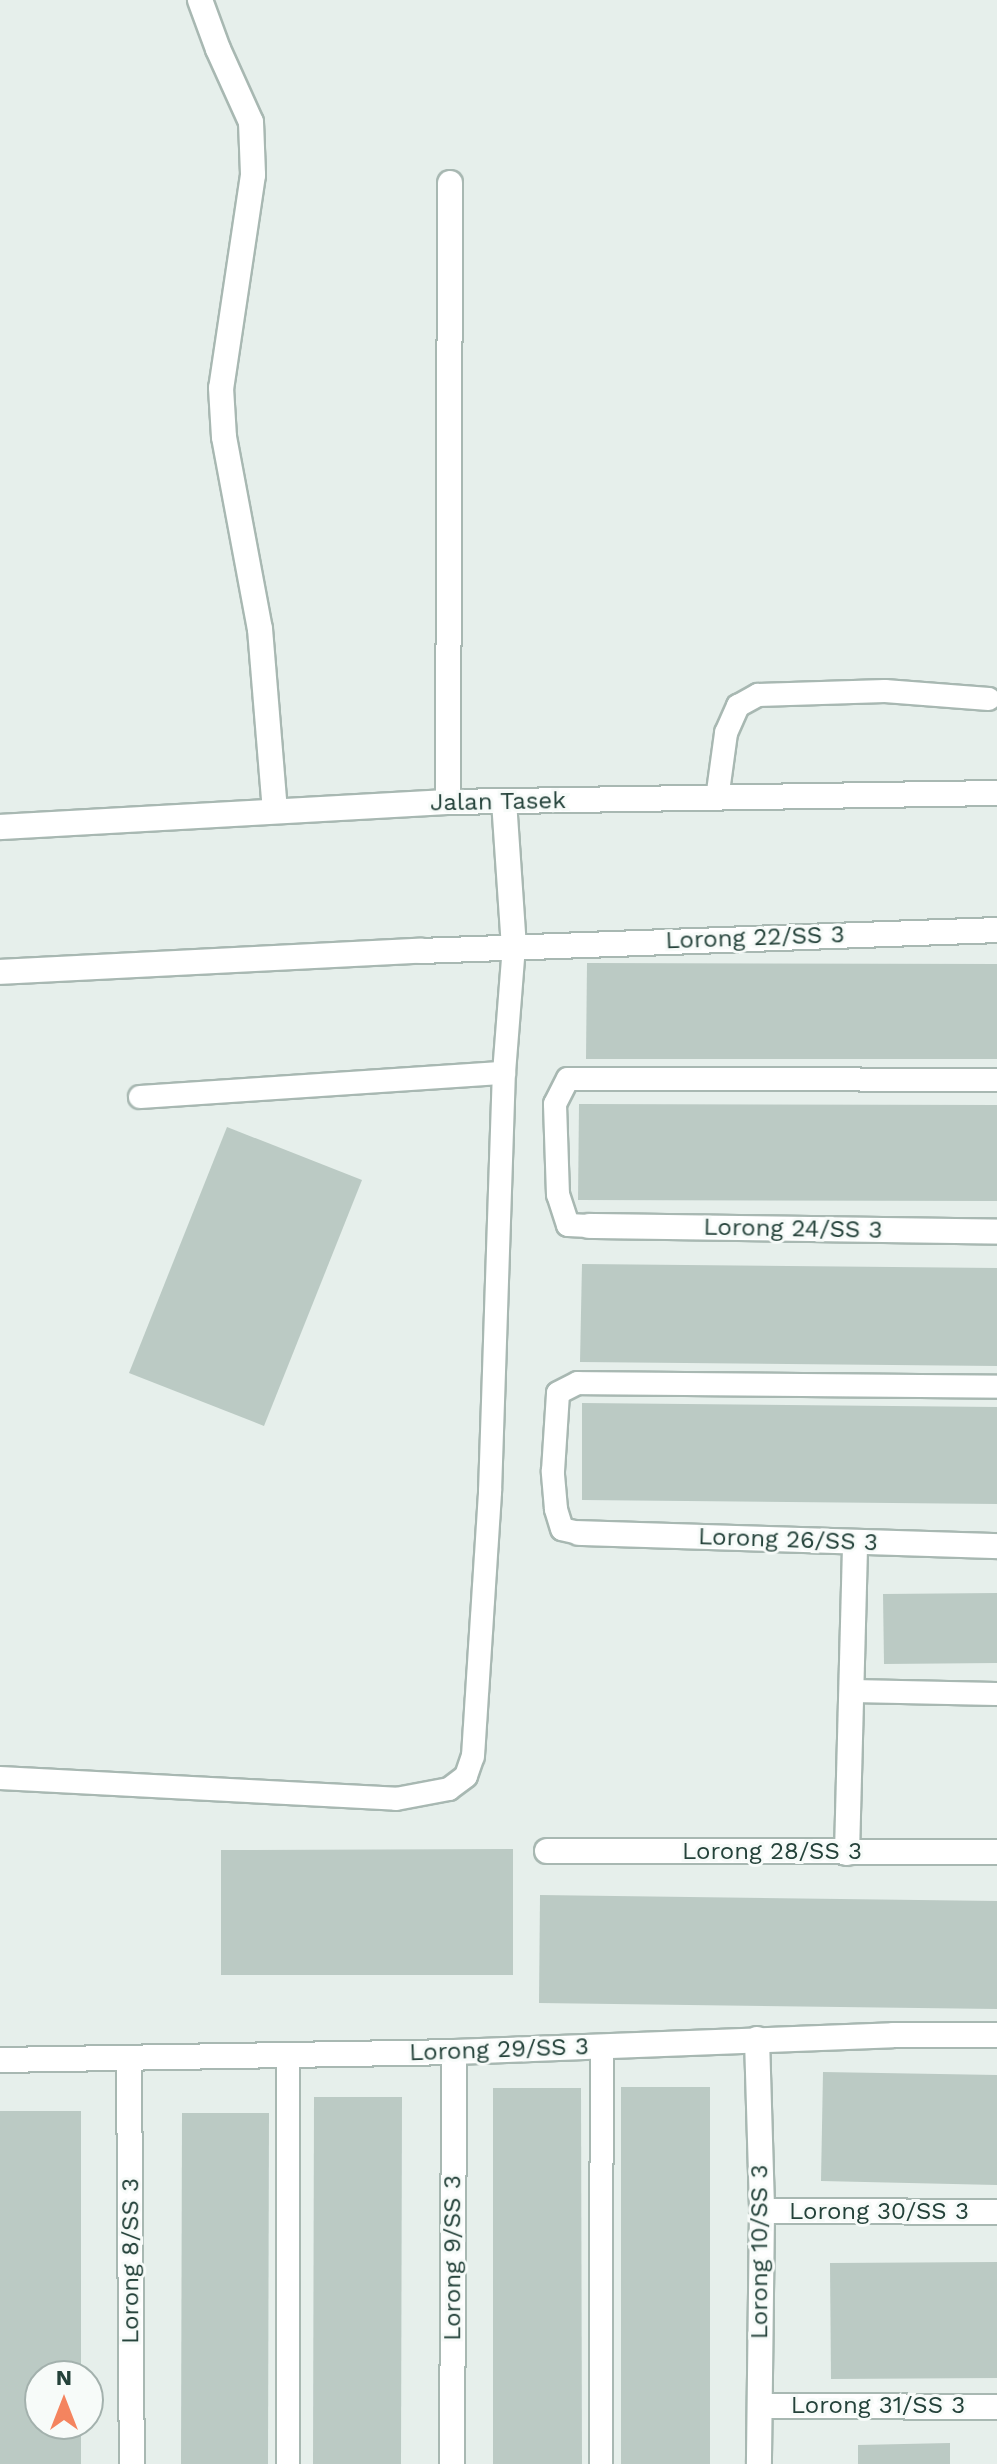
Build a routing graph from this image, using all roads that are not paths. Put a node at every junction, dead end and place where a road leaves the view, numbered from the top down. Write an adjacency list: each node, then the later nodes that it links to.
1 (200, 0): 8 (street)
2 (450, 183): 7 (street)
3 (989, 699): 5 (lane)
4 (997, 793): 5 (street, Jalan Tasek)
5 (717, 799): 6 (street, Jalan Tasek)
6 (504, 801): 7 (street, Jalan Tasek); 11 (street)
7 (448, 802): 8 (street, Jalan Tasek)
8 (275, 810): 9 (street, Jalan Tasek)
9 (0, 827)
10 (997, 930): 11 (street, Lorong 22/SS 3)
11 (514, 947): 12 (street, Lorong 22/SS 3); 13 (lane)
12 (0, 972)
13 (504, 1073): 15 (lane); 24 (lane)
14 (997, 1080): 16 (lane)
15 (140, 1097)
16 (589, 1226): 17 (street, Lorong 24/SS 3)
17 (997, 1232)
18 (997, 1387): 19 (lane)
19 (579, 1533): 20 (street, Lorong 26/SS 3)
20 (855, 1542): 21 (street, Lorong 26/SS 3); 22 (street)
21 (997, 1546)
22 (852, 1691): 23 (lane); 27 (street)
23 (997, 1694)
24 (0, 1778)
25 (547, 1851): 27 (street, Lorong 28/SS 3)
26 (997, 1852): 27 (street, Lorong 28/SS 3)
27 (847, 1853)
28 (997, 2035): 29 (street, Lorong 29/SS 3)
29 (757, 2039): 30 (street, Lorong 29/SS 3); 35 (street, Lorong 10/SS 3)
30 (602, 2047): 31 (street, Lorong 29/SS 3); 42 (lane)
31 (454, 2052): 32 (street, Lorong 29/SS 3); 41 (street, Lorong 9/SS 3)
32 (288, 2056): 33 (street, Lorong 29/SS 3); 40 (lane)
33 (129, 2059): 34 (street, Lorong 29/SS 3); 39 (street, Lorong 8/SS 3)
34 (0, 2060)
35 (762, 2211): 36 (street, Lorong 30/SS 3); 37 (street, Lorong 10/SS 3)
36 (997, 2212)
37 (760, 2406): 38 (street, Lorong 31/SS 3); 43 (street, Lorong 10/SS 3)
38 (997, 2407)
39 (132, 2464)
40 (288, 2464)
41 (452, 2464)
42 (601, 2464)
43 (759, 2464)

